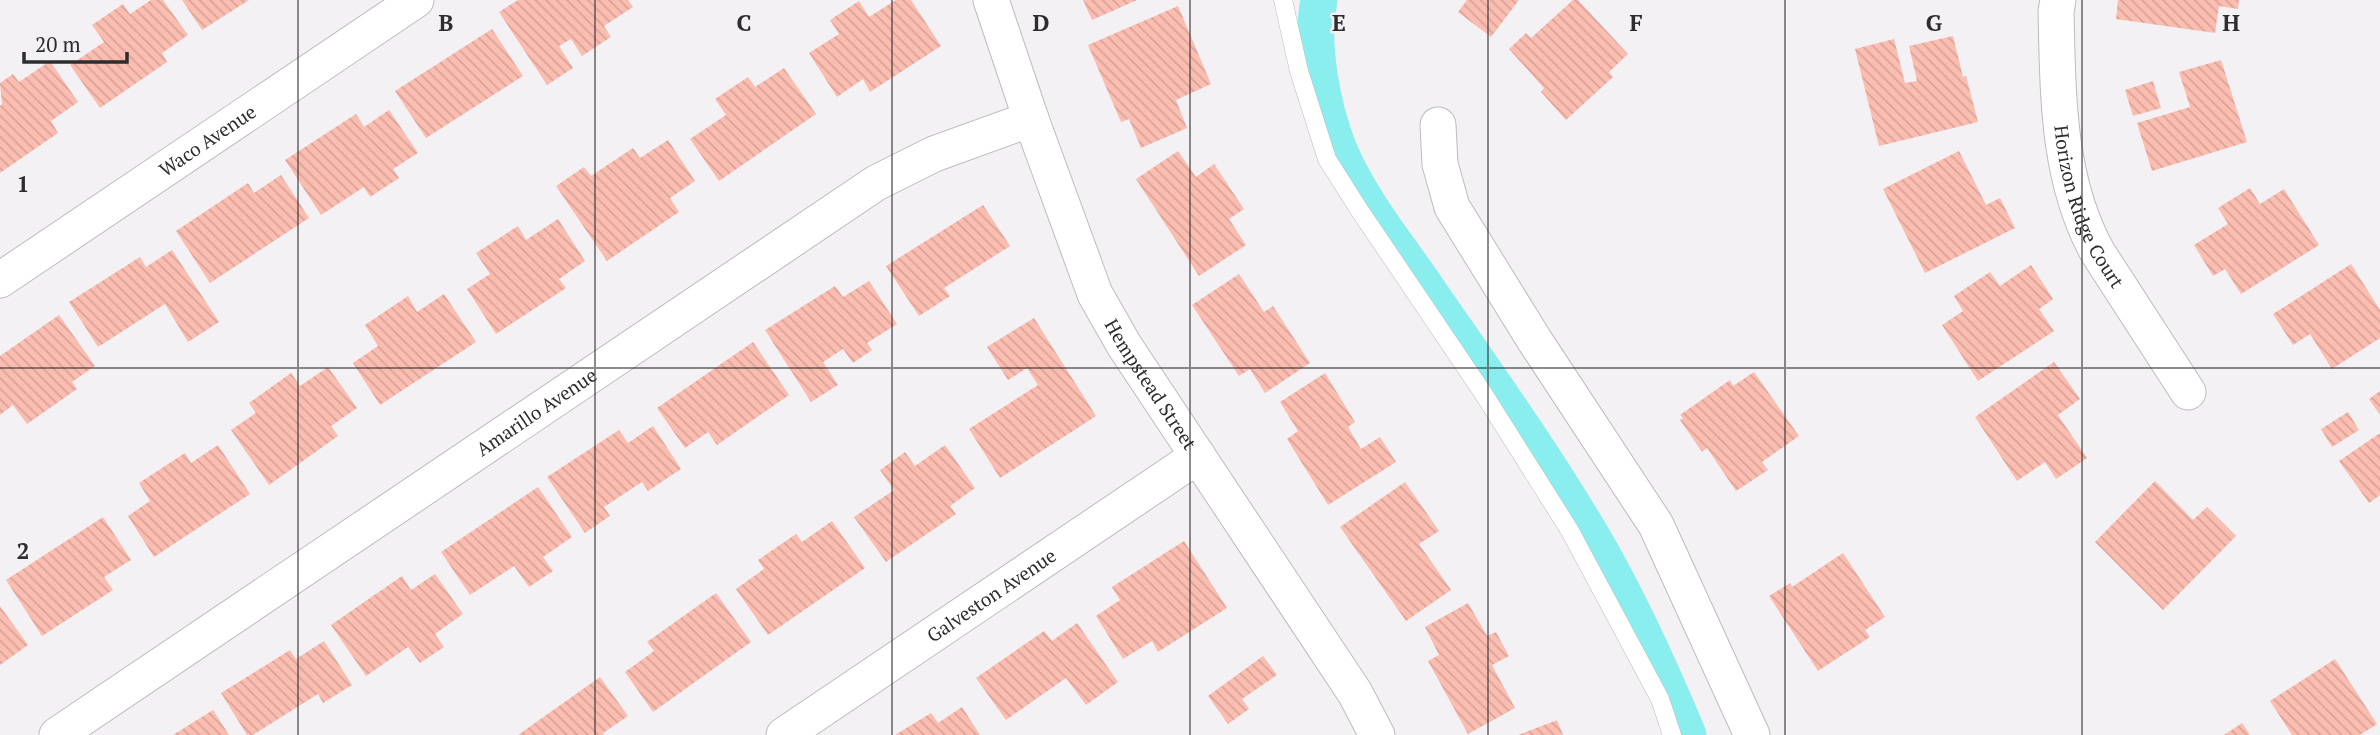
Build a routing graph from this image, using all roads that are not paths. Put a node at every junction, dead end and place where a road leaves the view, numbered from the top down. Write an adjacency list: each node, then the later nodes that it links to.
1 (416, 0): 7 (street, Waco Avenue)
2 (991, 0): 5 (street, Hempstead Street)
3 (1283, 0): 13 (lane)
4 (2058, 0): 8 (street, Horizon Ridge Court)
5 (1031, 119): 9 (street, Hempstead Street); 10 (street, Amarillo Avenue)
6 (1438, 125): 14 (street)
7 (0, 280)
8 (2188, 391)
9 (1198, 456): 11 (street, Galveston Avenue); 12 (street, Hempstead Street)
10 (57, 735)
11 (784, 735)
12 (1377, 735)
13 (1672, 735)
14 (1752, 735)

